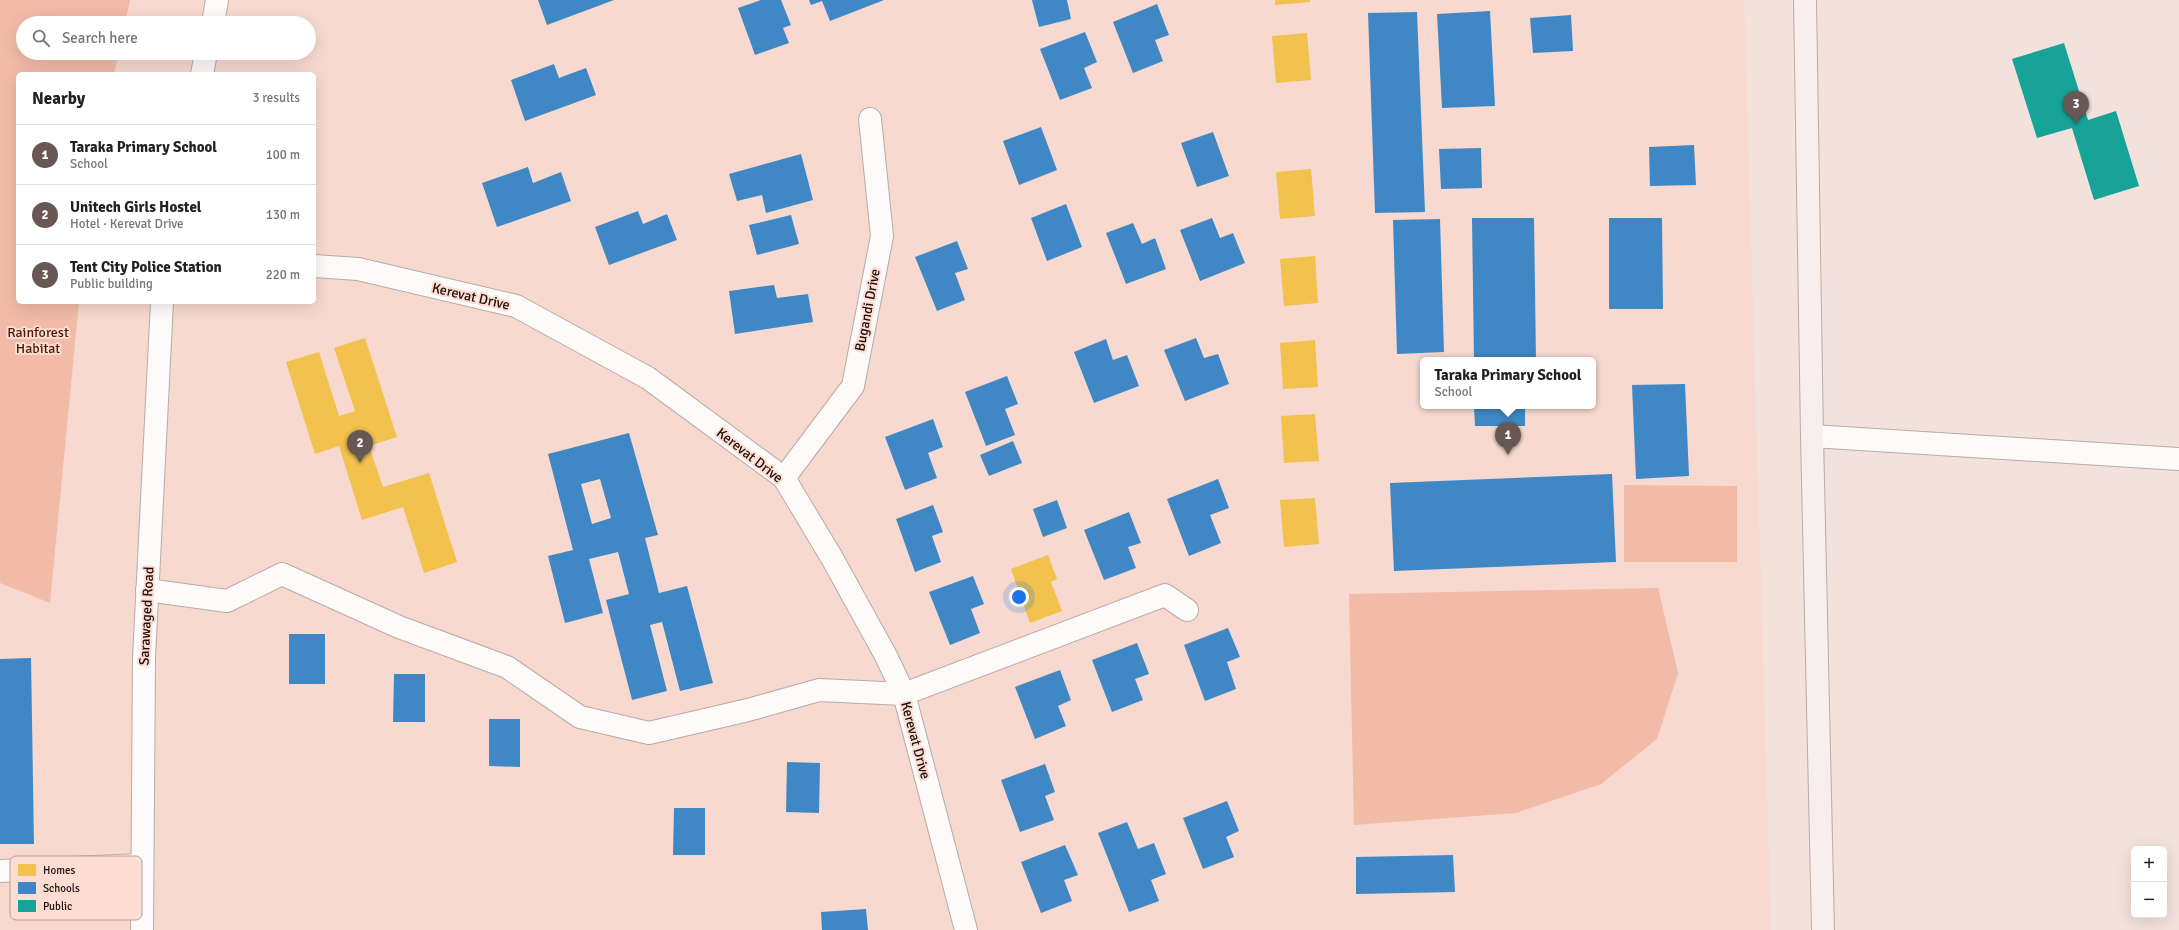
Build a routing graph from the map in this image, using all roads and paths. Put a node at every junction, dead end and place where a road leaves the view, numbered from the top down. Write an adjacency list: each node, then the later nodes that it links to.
1 (217, 0): 3 (street)
2 (1805, 0): 9 (main road)
3 (214, 16)
4 (205, 60): 5 (street)
5 (202, 72)
6 (870, 118): 11 (street, Bugandi Drive)
7 (316, 266): 11 (street, Kerevat Drive)
8 (162, 304): 12 (street, Sarawaged Road)
9 (1812, 436): 10 (street); 20 (main road)
10 (2179, 459)
11 (784, 478): 14 (street, Kerevat Drive)
12 (147, 590): 14 (street); 15 (street, Sarawaged Road)
13 (1187, 610): 14 (street)
14 (904, 694): 19 (street, Kerevat Drive)
15 (142, 865): 18 (street, Sarawaged Road)
16 (0, 871): 17 (street)
17 (10, 871)
18 (142, 930)
19 (966, 930)
20 (1823, 930)

